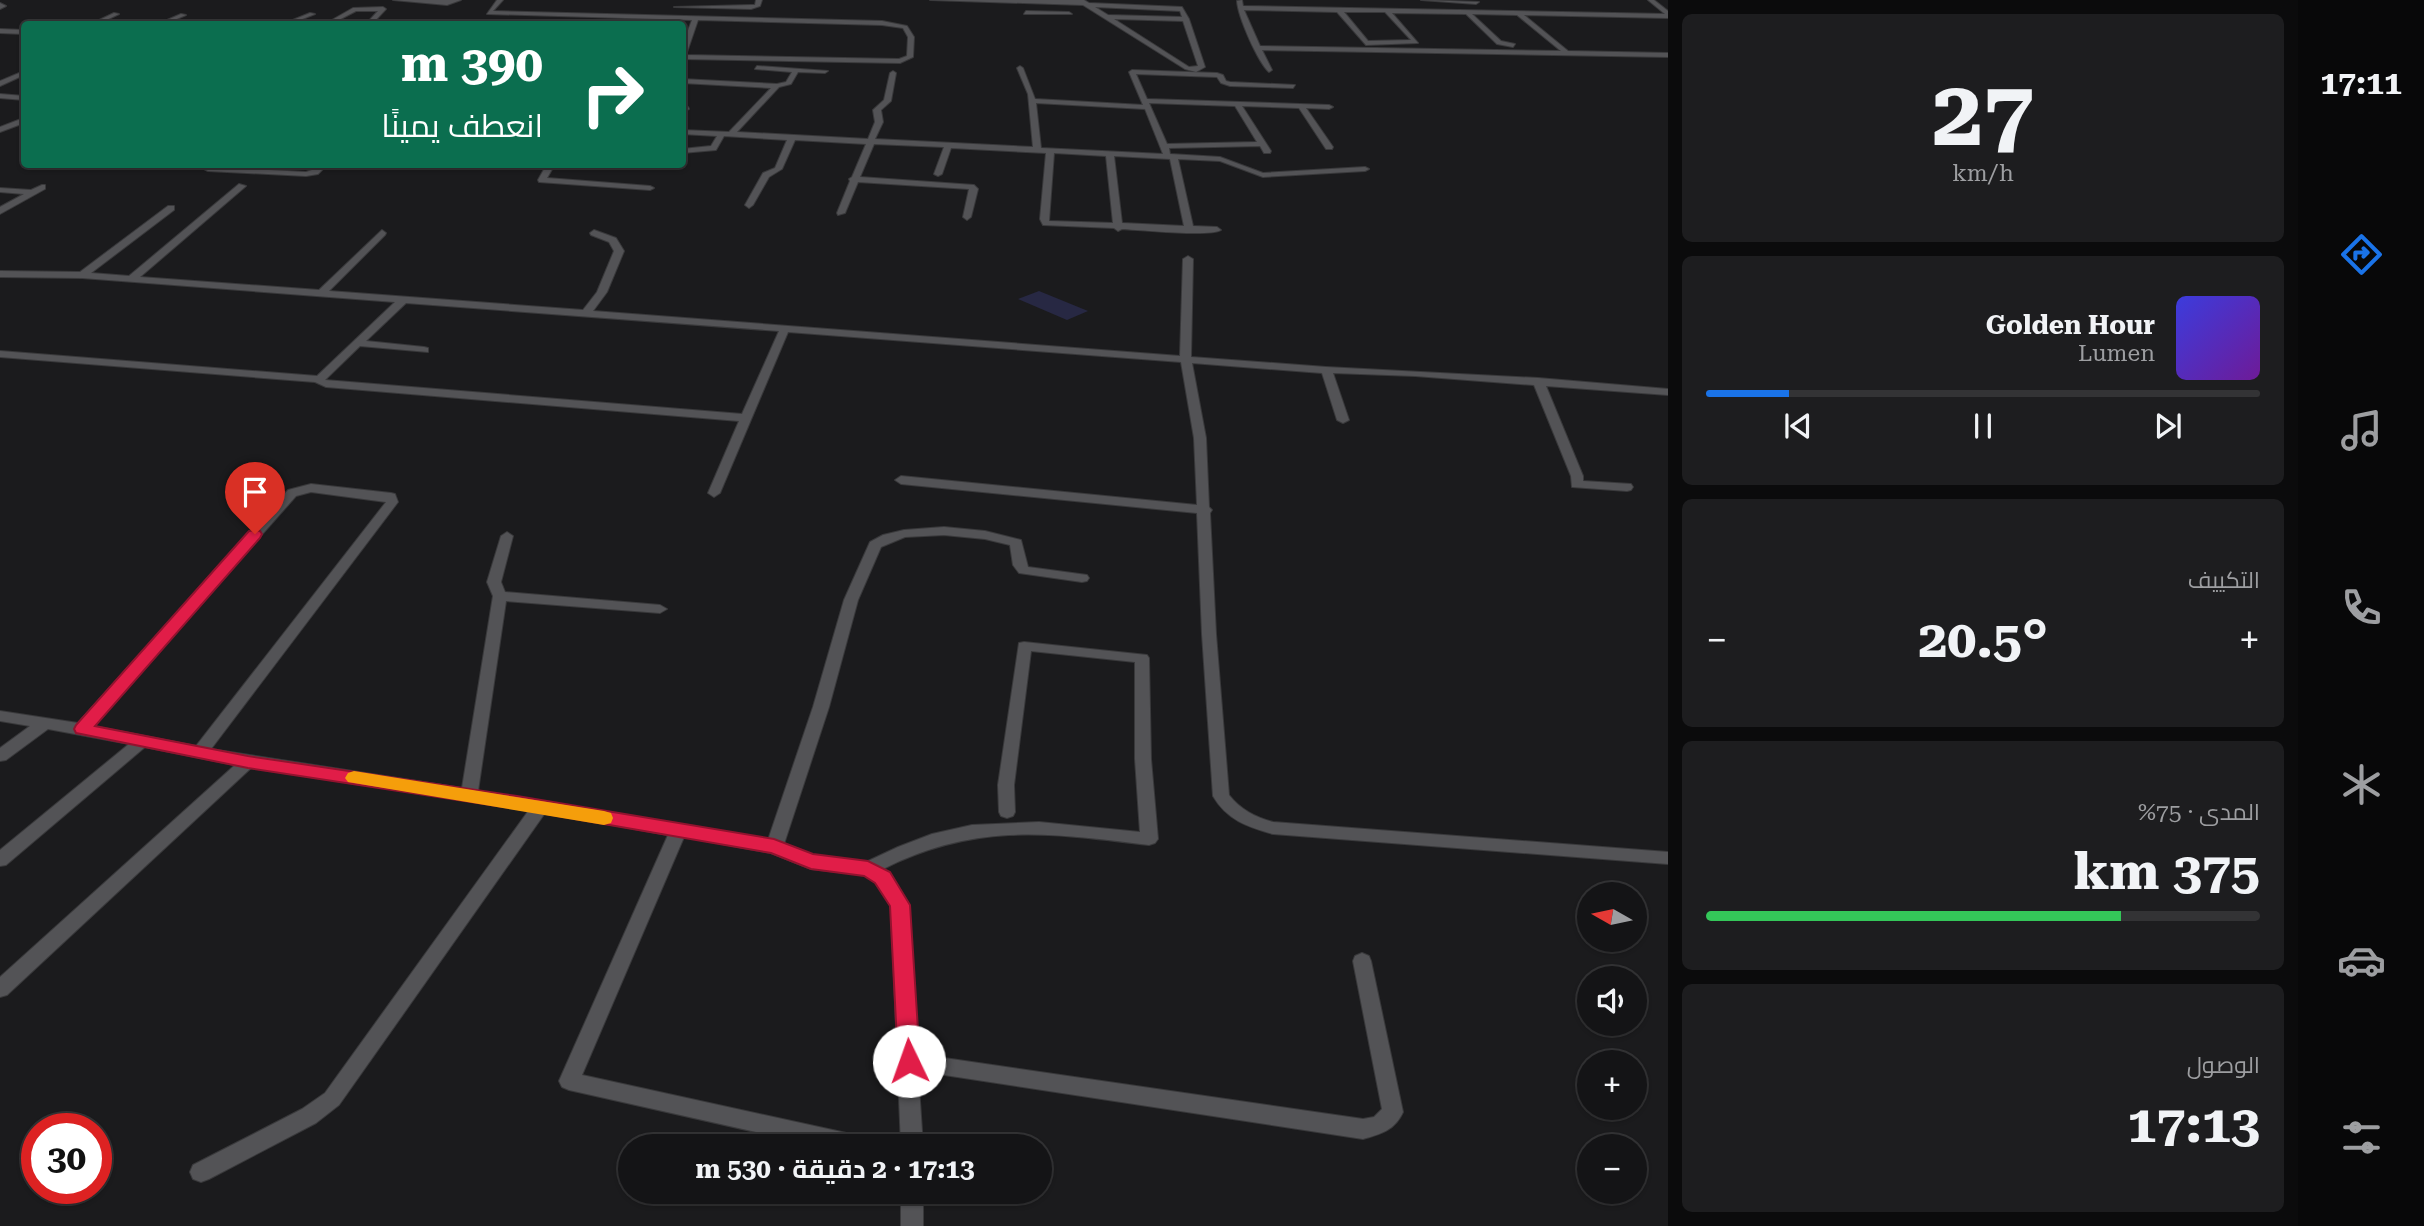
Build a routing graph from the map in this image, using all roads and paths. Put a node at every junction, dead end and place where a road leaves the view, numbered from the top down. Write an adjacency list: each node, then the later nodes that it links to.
1 (397, 0): 2 (street)
2 (458, 0)
3 (500, 0): 17 (street)
4 (758, 0): 10 (street)
5 (933, 0): 11 (street)
6 (1240, 0): 14 (street)
7 (1424, 0): 9 (street)
8 (1651, 0): 27 (street)
9 (1475, 1): 20 (street)
10 (674, 3)
11 (1017, 3): 12 (street); 18 (street)
12 (1085, 3): 28 (street); 30 (street)
13 (586, 7): 25 (street)
14 (1242, 8): 15 (street); 42 (street)
15 (1340, 11): 16 (street); 16 (street)
16 (1388, 12): 19 (street)
17 (489, 13): 25 (street); 36 (street)
18 (1026, 13): 26 (street); 37 (street)
19 (1468, 13): 20 (street); 41 (street)
20 (1486, 13): 21 (street)
21 (1520, 13): 27 (street); 41 (street)
22 (116, 14): 31 (street)
23 (312, 14): 33 (street)
24 (183, 15): 32 (street)
25 (581, 15): 29 (street)
26 (1069, 15)
27 (1668, 15)
28 (1108, 17): 30 (street); 30 (street)
29 (695, 19): 40 (street); 45 (street)
30 (1186, 19)
31 (101, 21)
32 (168, 21)
33 (294, 21)
34 (333, 21): 35 (street)
35 (372, 21)
36 (483, 21)
37 (1036, 24)
38 (0, 32): 39 (street)
39 (21, 32)
40 (686, 45)
41 (1558, 45): 43 (street)
42 (1257, 48): 44 (street); 50 (street)
43 (1565, 51)
44 (1668, 55)
45 (686, 57)
46 (686, 64): 48 (street)
47 (1020, 68): 59 (street)
48 (796, 70): 49 (street); 55 (street)
49 (825, 71)
50 (1269, 71)
51 (893, 73): 69 (street)
52 (21, 75): 54 (street)
53 (686, 81): 55 (street)
54 (0, 84)
55 (777, 86): 67 (street)
56 (1293, 86): 60 (street)
57 (0, 96): 58 (street)
58 (21, 98)
59 (1032, 101): 60 (street); 74 (street)
60 (1147, 104): 61 (street); 72 (street)
61 (1237, 104): 62 (street); 77 (street)
62 (1301, 106): 63 (street); 73 (street)
63 (1329, 107)
64 (21, 122): 65 (street)
65 (0, 130)
66 (686, 132): 67 (street)
67 (726, 134): 68 (street); 75 (street)
68 (792, 137): 69 (street); 91 (street)
69 (871, 141): 70 (street); 85 (street)
70 (949, 144): 74 (street); 84 (street)
71 (1259, 144): 72 (street)
72 (1164, 146): 79 (street)
73 (1329, 147)
74 (1037, 149): 76 (street)
75 (686, 150)
76 (1050, 150): 78 (street); 96 (street)
77 (1268, 151)
78 (1110, 154): 79 (street); 96 (street)
79 (1170, 157): 83 (street); 97 (street)
80 (209, 168): 81 (street)
81 (320, 168)
82 (548, 168): 88 (street)
83 (1365, 169)
84 (938, 174)
85 (853, 179): 94 (street); 95 (street)
86 (243, 186): 104 (street)
87 (42, 187): 90 (street)
88 (650, 188)
89 (0, 190): 90 (street)
90 (32, 192): 93 (street)
91 (749, 205)
92 (171, 208): 103 (street)
93 (0, 211)
94 (841, 213)
95 (967, 217)
96 (1118, 228): 97 (street)
97 (1189, 230): 98 (street)
98 (1217, 230)
99 (382, 233): 105 (street)
100 (594, 233): 107 (street)
101 (1188, 259): 112 (street)
102 (0, 274): 103 (street)
103 (82, 275): 104 (street)
104 (131, 279): 105 (street)
105 (322, 293): 106 (street)
106 (404, 299): 107 (street); 109 (street)
107 (587, 312): 108 (street)
108 (785, 328): 112 (street); 117 (street)
109 (357, 343): 110 (street); 114 (street)
110 (424, 350)
111 (0, 354): 114 (street)
112 (1190, 358): 113 (street); 122 (street)
113 (1326, 370): 115 (street); 118 (street)
114 (320, 379): 117 (street)
115 (1538, 382): 116 (street); 120 (street)
116 (1668, 392)
117 (747, 418): 121 (street)
118 (1343, 420)
119 (901, 480): 122 (street)
120 (1627, 487)
121 (714, 493)
122 (1206, 510): 139 (street)
123 (507, 536): 125 (street)
124 (1082, 578): 138 (street)
125 (499, 596): 126 (street); 134 (street)
126 (660, 609)
127 (0, 716): 128 (street)
128 (45, 723): 129 (street); 132 (street)
129 (82, 729): 130 (street); 131 (street)
130 (141, 742): 131 (street); 140 (street)
131 (199, 754): 133 (street)
132 (0, 756)
133 (248, 762): 134 (street); 143 (street)
134 (469, 795): 135 (street)
135 (541, 806): 137 (street); 147 (street)
136 (1007, 812): 141 (street)
137 (678, 831): 138 (street); 145 (street)
138 (774, 847): 141 (street)
139 (1668, 858)
140 (0, 860)
141 (879, 868): 144 (street)
142 (1362, 961): 144 (street)
143 (0, 989)
144 (909, 1061): 146 (street)
145 (807, 1134)
146 (912, 1134)
147 (201, 1172)
148 (912, 1204): 149 (street)
149 (912, 1226)

